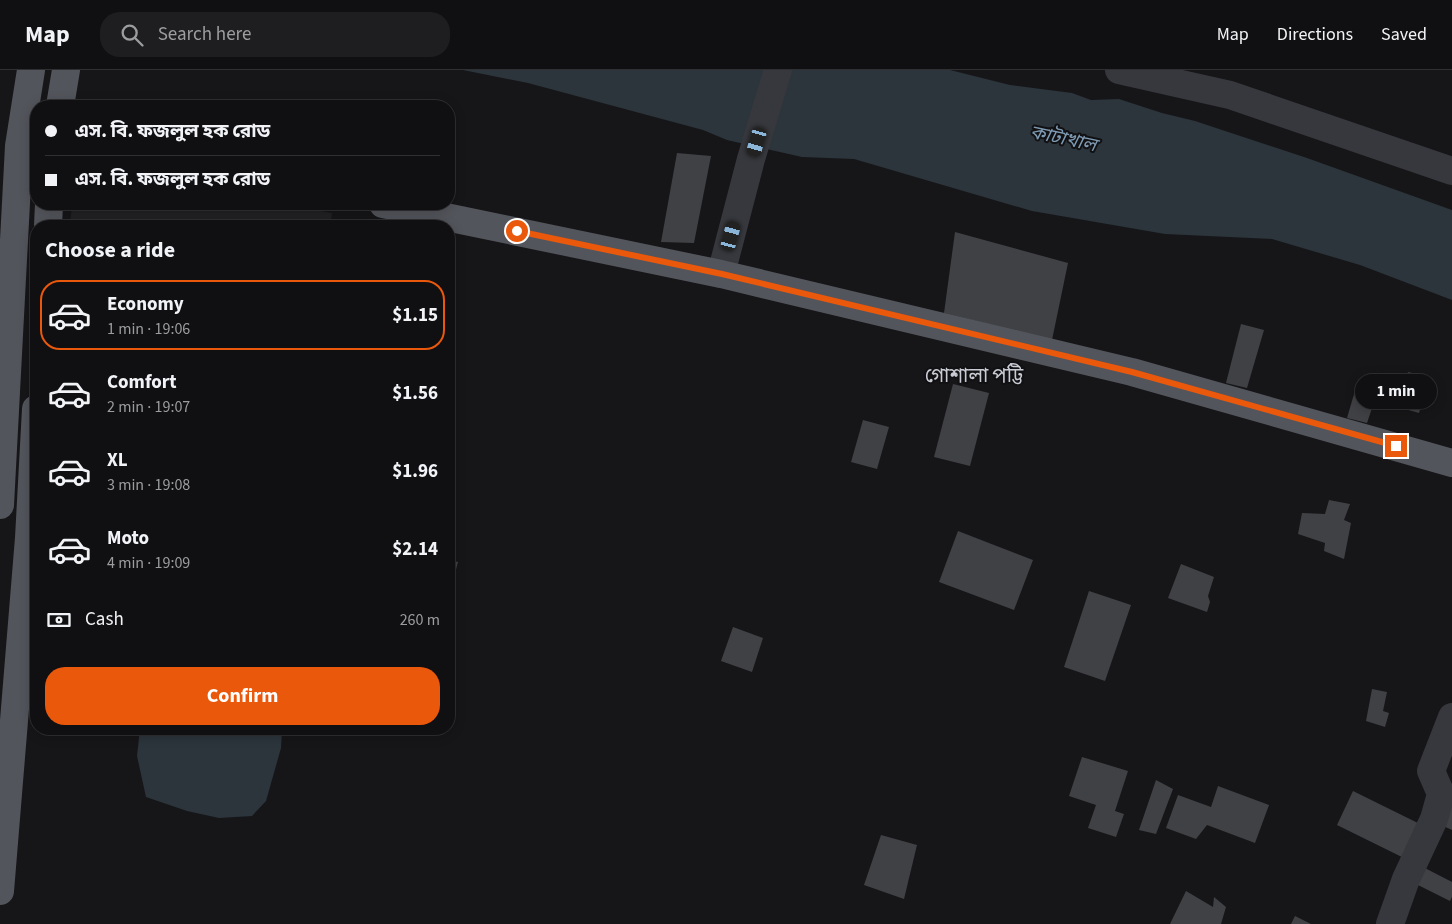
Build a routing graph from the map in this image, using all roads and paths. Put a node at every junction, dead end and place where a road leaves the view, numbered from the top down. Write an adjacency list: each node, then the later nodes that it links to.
1 (31, 70): 6 (main road)
2 (66, 70): 5 (main road)
3 (778, 70): 9 (street)
4 (1126, 71): 7 (street)
5 (61, 100)
6 (19, 146): 11 (main road)
7 (1452, 171)
8 (412, 210): 9 (main road)
9 (722, 274): 10 (main road)
10 (1452, 463)
11 (0, 505)
12 (30, 520): 14 (main road)
13 (1452, 717): 15 (street)
14 (0, 890)
15 (1390, 924)

